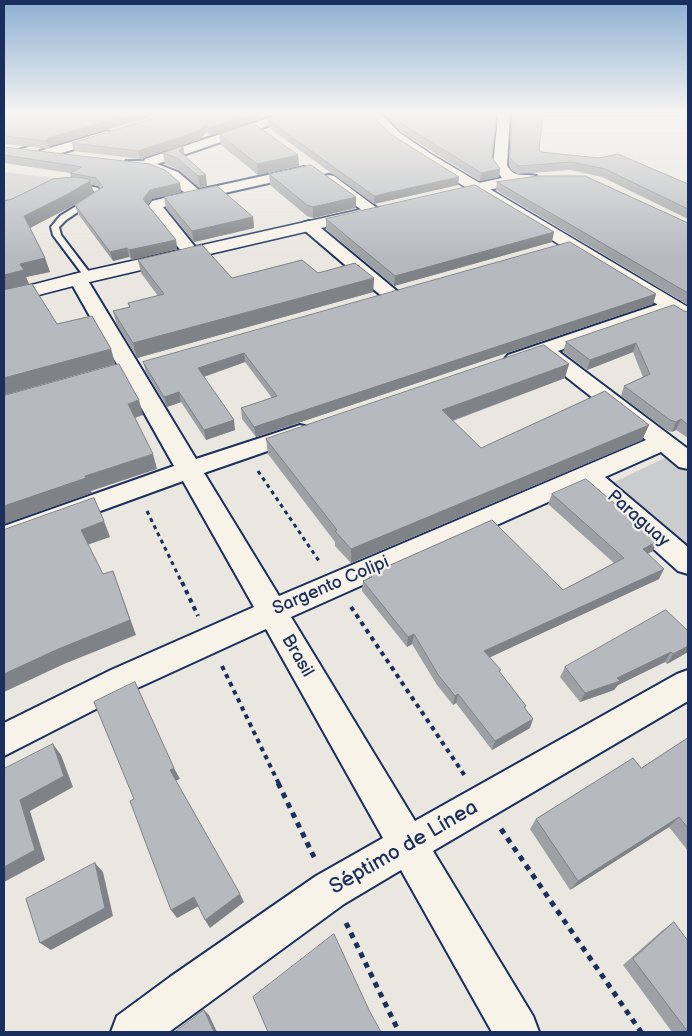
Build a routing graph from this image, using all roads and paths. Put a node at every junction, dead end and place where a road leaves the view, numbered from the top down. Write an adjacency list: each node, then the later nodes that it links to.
1 (155, 160): 7 (street)
2 (166, 160): 7 (street)
3 (303, 160): 8 (street)
4 (427, 160): 12 (main road)
5 (500, 160): 10 (street)
6 (113, 162): 7 (street)
7 (142, 165): 13 (street)
8 (315, 169): 13 (street); 15 (street)
9 (549, 178): 10 (street)
10 (514, 180): 12 (street)
11 (71, 185): 20 (lane)
12 (465, 190): 17 (main road)
13 (194, 194): 19 (street)
14 (391, 207): 15 (main road)
15 (372, 212): 16 (main road)
16 (309, 226): 19 (main road); 22 (street)
17 (570, 244): 18 (street); 25 (main road)
18 (551, 250)
19 (192, 253): 20 (main road)
20 (84, 278): 23 (main road); 32 (street, Brasil)
21 (410, 289): 22 (street)
22 (391, 295): 24 (street)
23 (4, 298)
24 (373, 300)
25 (680, 310): 26 (street)
26 (543, 349): 27 (street); 29 (street)
27 (497, 365)
28 (319, 426): 30 (street)
29 (663, 442): 31 (street); 33 (street, Sargento Colipi)
30 (244, 451): 32 (street); 37 (path)
31 (688, 461)
32 (189, 470): 34 (street); 38 (street, Brasil)
33 (587, 475): 36 (street, Paraguay); 37 (street, Sargento Colipi)
34 (136, 488): 35 (street); 39 (path)
35 (4, 536)
36 (688, 563)
37 (335, 585): 38 (street, Sargento Colipi); 42 (path)
38 (271, 612): 39 (street, Sargento Colipi); 43 (street, Brasil)
39 (209, 640): 41 (street, Sargento Colipi); 44 (path)
40 (688, 684): 42 (street, Séptimo de Línea)
41 (4, 740)
42 (483, 802): 43 (street, Séptimo de Línea); 48 (path)
43 (407, 846): 44 (street, Séptimo de Línea); 47 (street, Brasil)
44 (330, 890): 45 (street, Séptimo de Línea); 46 (path)
45 (133, 1032)
46 (398, 1032)
47 (517, 1032)
48 (641, 1032)

